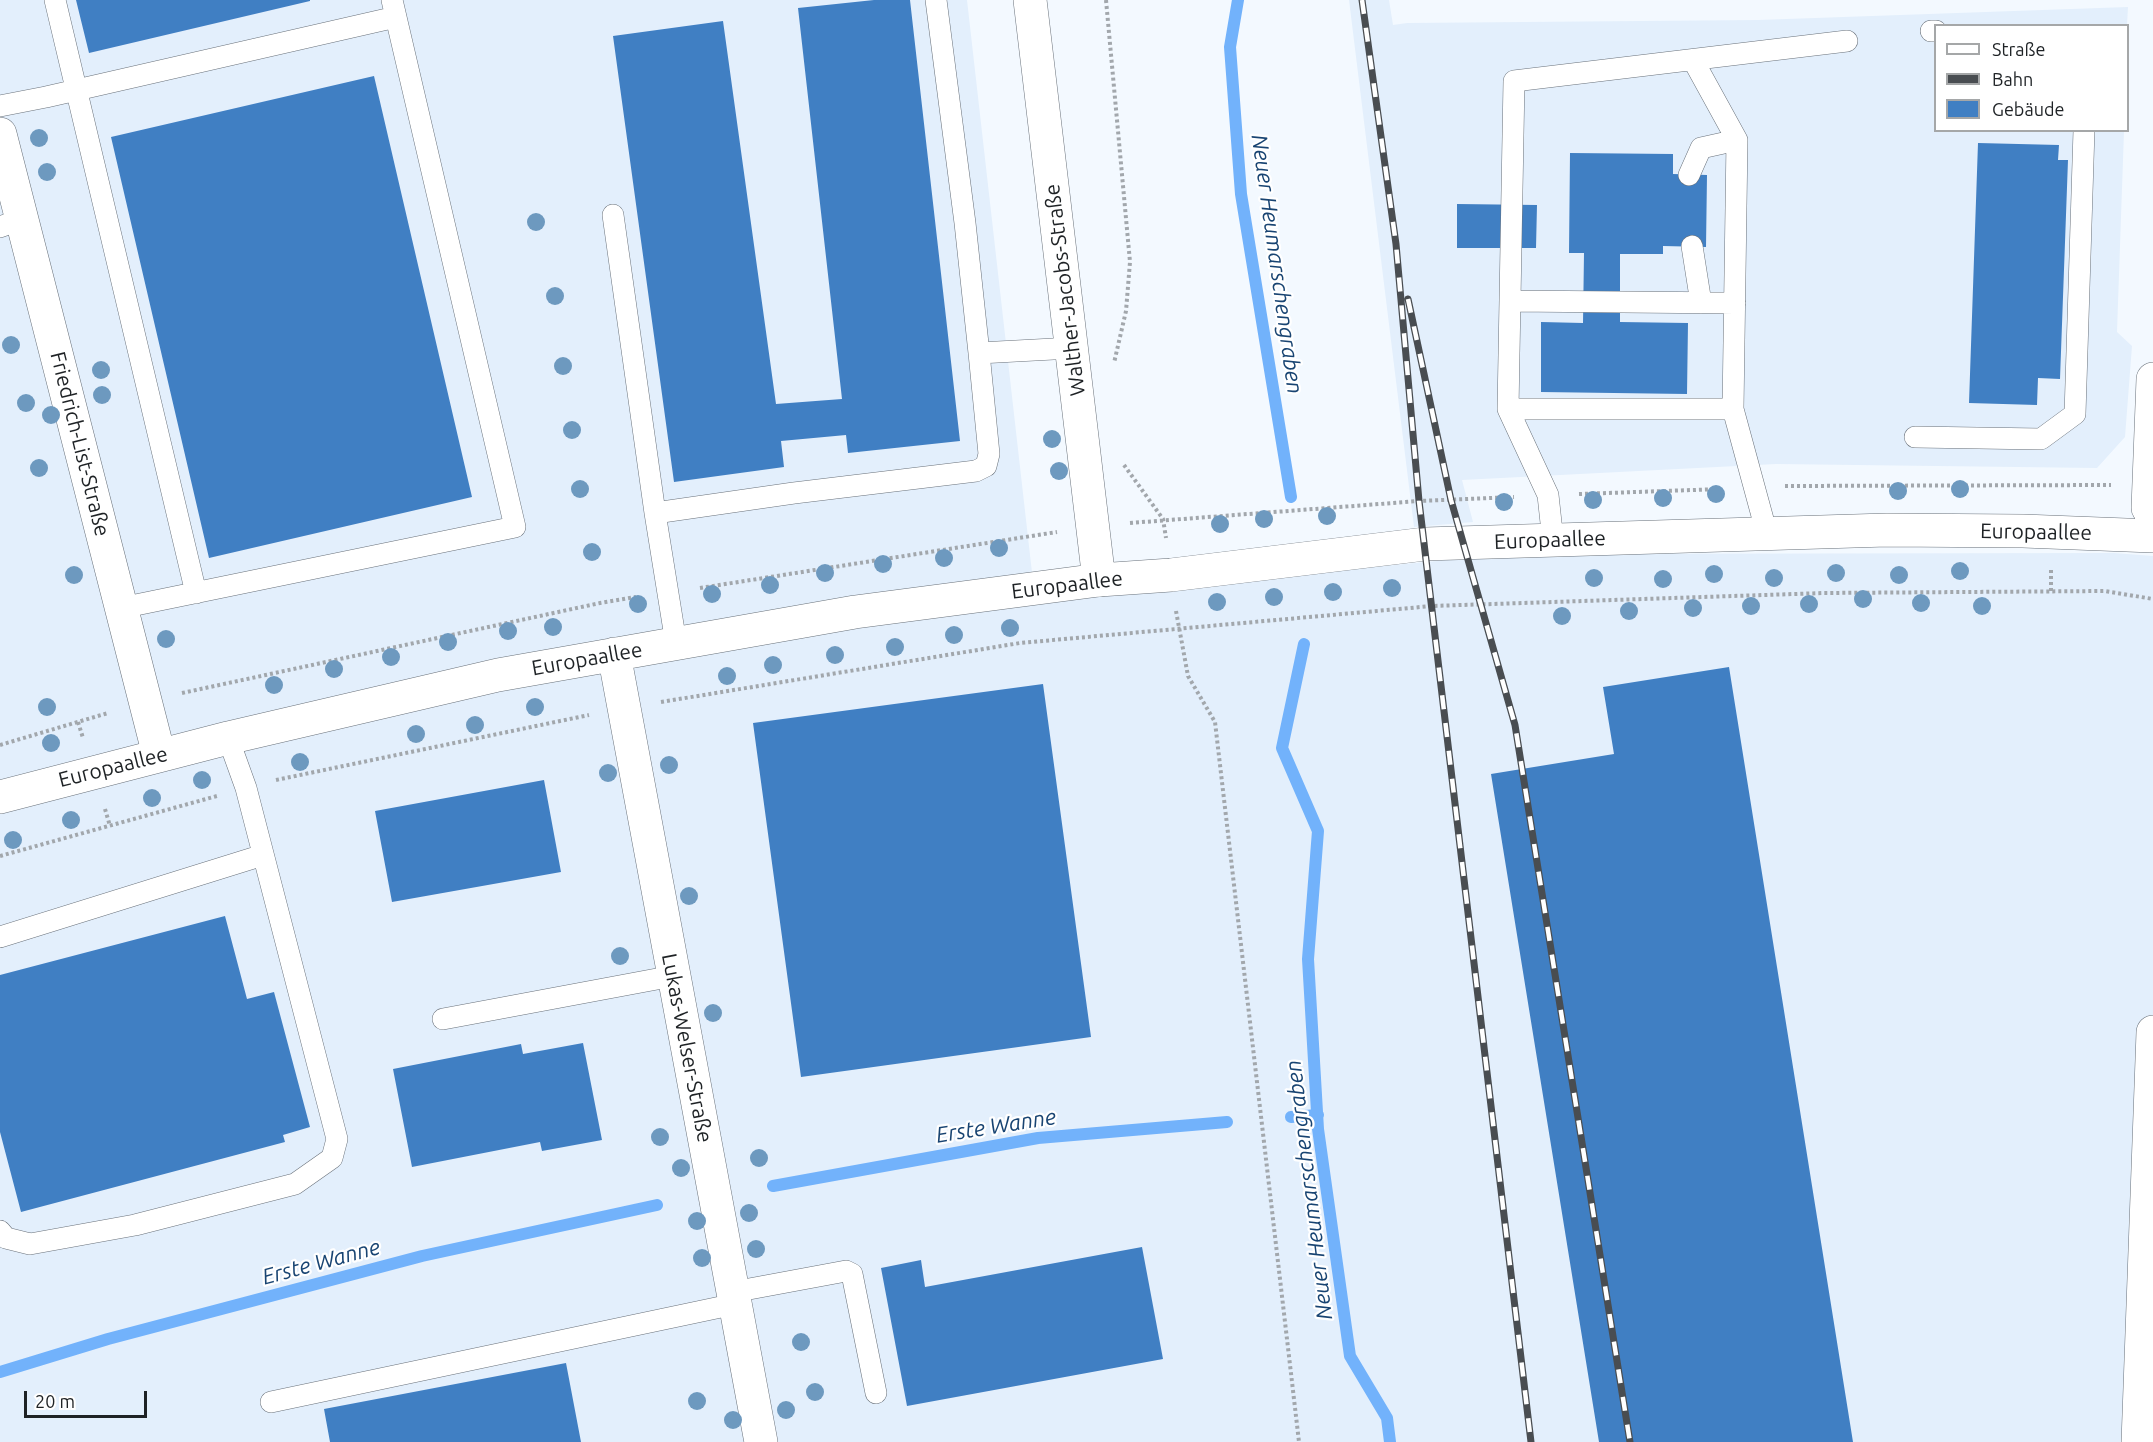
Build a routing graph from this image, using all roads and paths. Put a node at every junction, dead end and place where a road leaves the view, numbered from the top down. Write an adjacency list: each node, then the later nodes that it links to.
1 (55, 0): 8 (lane)
2 (936, 0): 21 (lane)
3 (1030, 0): 20 (street, Walther-Jacobs-Straße)
4 (1106, 0): 22 (path)
5 (394, 8): 8 (lane); 39 (lane)
6 (1847, 41): 7 (lane)
7 (1693, 60): 12 (lane); 17 (lane)
8 (76, 90): 9 (lane); 39 (lane)
9 (0, 106)
10 (2084, 132): 26 (lane)
11 (0, 134): 15 (street, Friedrich-List-Straße)
12 (1737, 140): 13 (lane); 19 (lane)
13 (1689, 175)
14 (613, 215): 31 (lane)
15 (11, 223): 42 (street, Friedrich-List-Straße)
16 (1692, 246): 18 (lane)
17 (1510, 300): 18 (lane); 24 (lane)
18 (1701, 303): 19 (lane)
19 (1735, 303): 25 (lane)
20 (1072, 348): 21 (lane); 33 (street, Walther-Jacobs-Straße)
21 (979, 353): 31 (lane)
22 (1113, 367)
23 (2153, 379): 30 (street)
24 (1508, 409): 25 (lane); 29 (lane)
25 (1733, 409): 28 (lane)
26 (1916, 437)
27 (1123, 456): 32 (path)
28 (1755, 487): 29 (path); 30 (path); 34 (lane)
29 (1548, 495): 32 (path); 36 (lane)
30 (2150, 500)
31 (655, 513): 40 (lane)
32 (1163, 519): 33 (path); 37 (path)
33 (1093, 526): 38 (street, Walther-Jacobs-Straße); 40 (path)
34 (1767, 534): 35 (street, Europaallee); 36 (street, Europaallee)
35 (2153, 536)
36 (1553, 541): 37 (street, Europaallee)
37 (1171, 575): 38 (street, Europaallee); 43 (path)
38 (1100, 580): 44 (street, Europaallee)
39 (196, 592): 42 (lane)
40 (668, 592): 44 (lane); 46 (path)
41 (2153, 599): 43 (path)
42 (122, 608): 46 (street, Friedrich-List-Straße)
43 (1179, 630): 47 (path); 65 (path)
44 (676, 643): 45 (street, Europaallee)
45 (614, 654): 47 (street, Lukas-Welser-Straße); 48 (street, Europaallee)
46 (145, 701): 49 (path); 50 (street, Friedrich-List-Straße)
47 (623, 708): 51 (path); 56 (street, Lukas-Welser-Straße)
48 (228, 738): 50 (street, Europaallee); 51 (lane)
49 (0, 745)
50 (159, 755): 52 (street, Europaallee)
51 (246, 788): 53 (lane); 54 (path)
52 (0, 797)
53 (263, 855): 55 (lane); 60 (lane)
54 (0, 856)
55 (0, 937)
56 (673, 976): 57 (lane); 61 (street, Lukas-Welser-Straße)
57 (443, 1019)
58 (2153, 1032): 59 (street)
59 (2151, 1165): 66 (street)
60 (0, 1231)
61 (734, 1298): 62 (lane); 63 (lane); 64 (street, Lukas-Welser-Straße)
62 (876, 1393)
63 (271, 1402)
64 (761, 1442)
65 (1299, 1442)
66 (2138, 1442)

